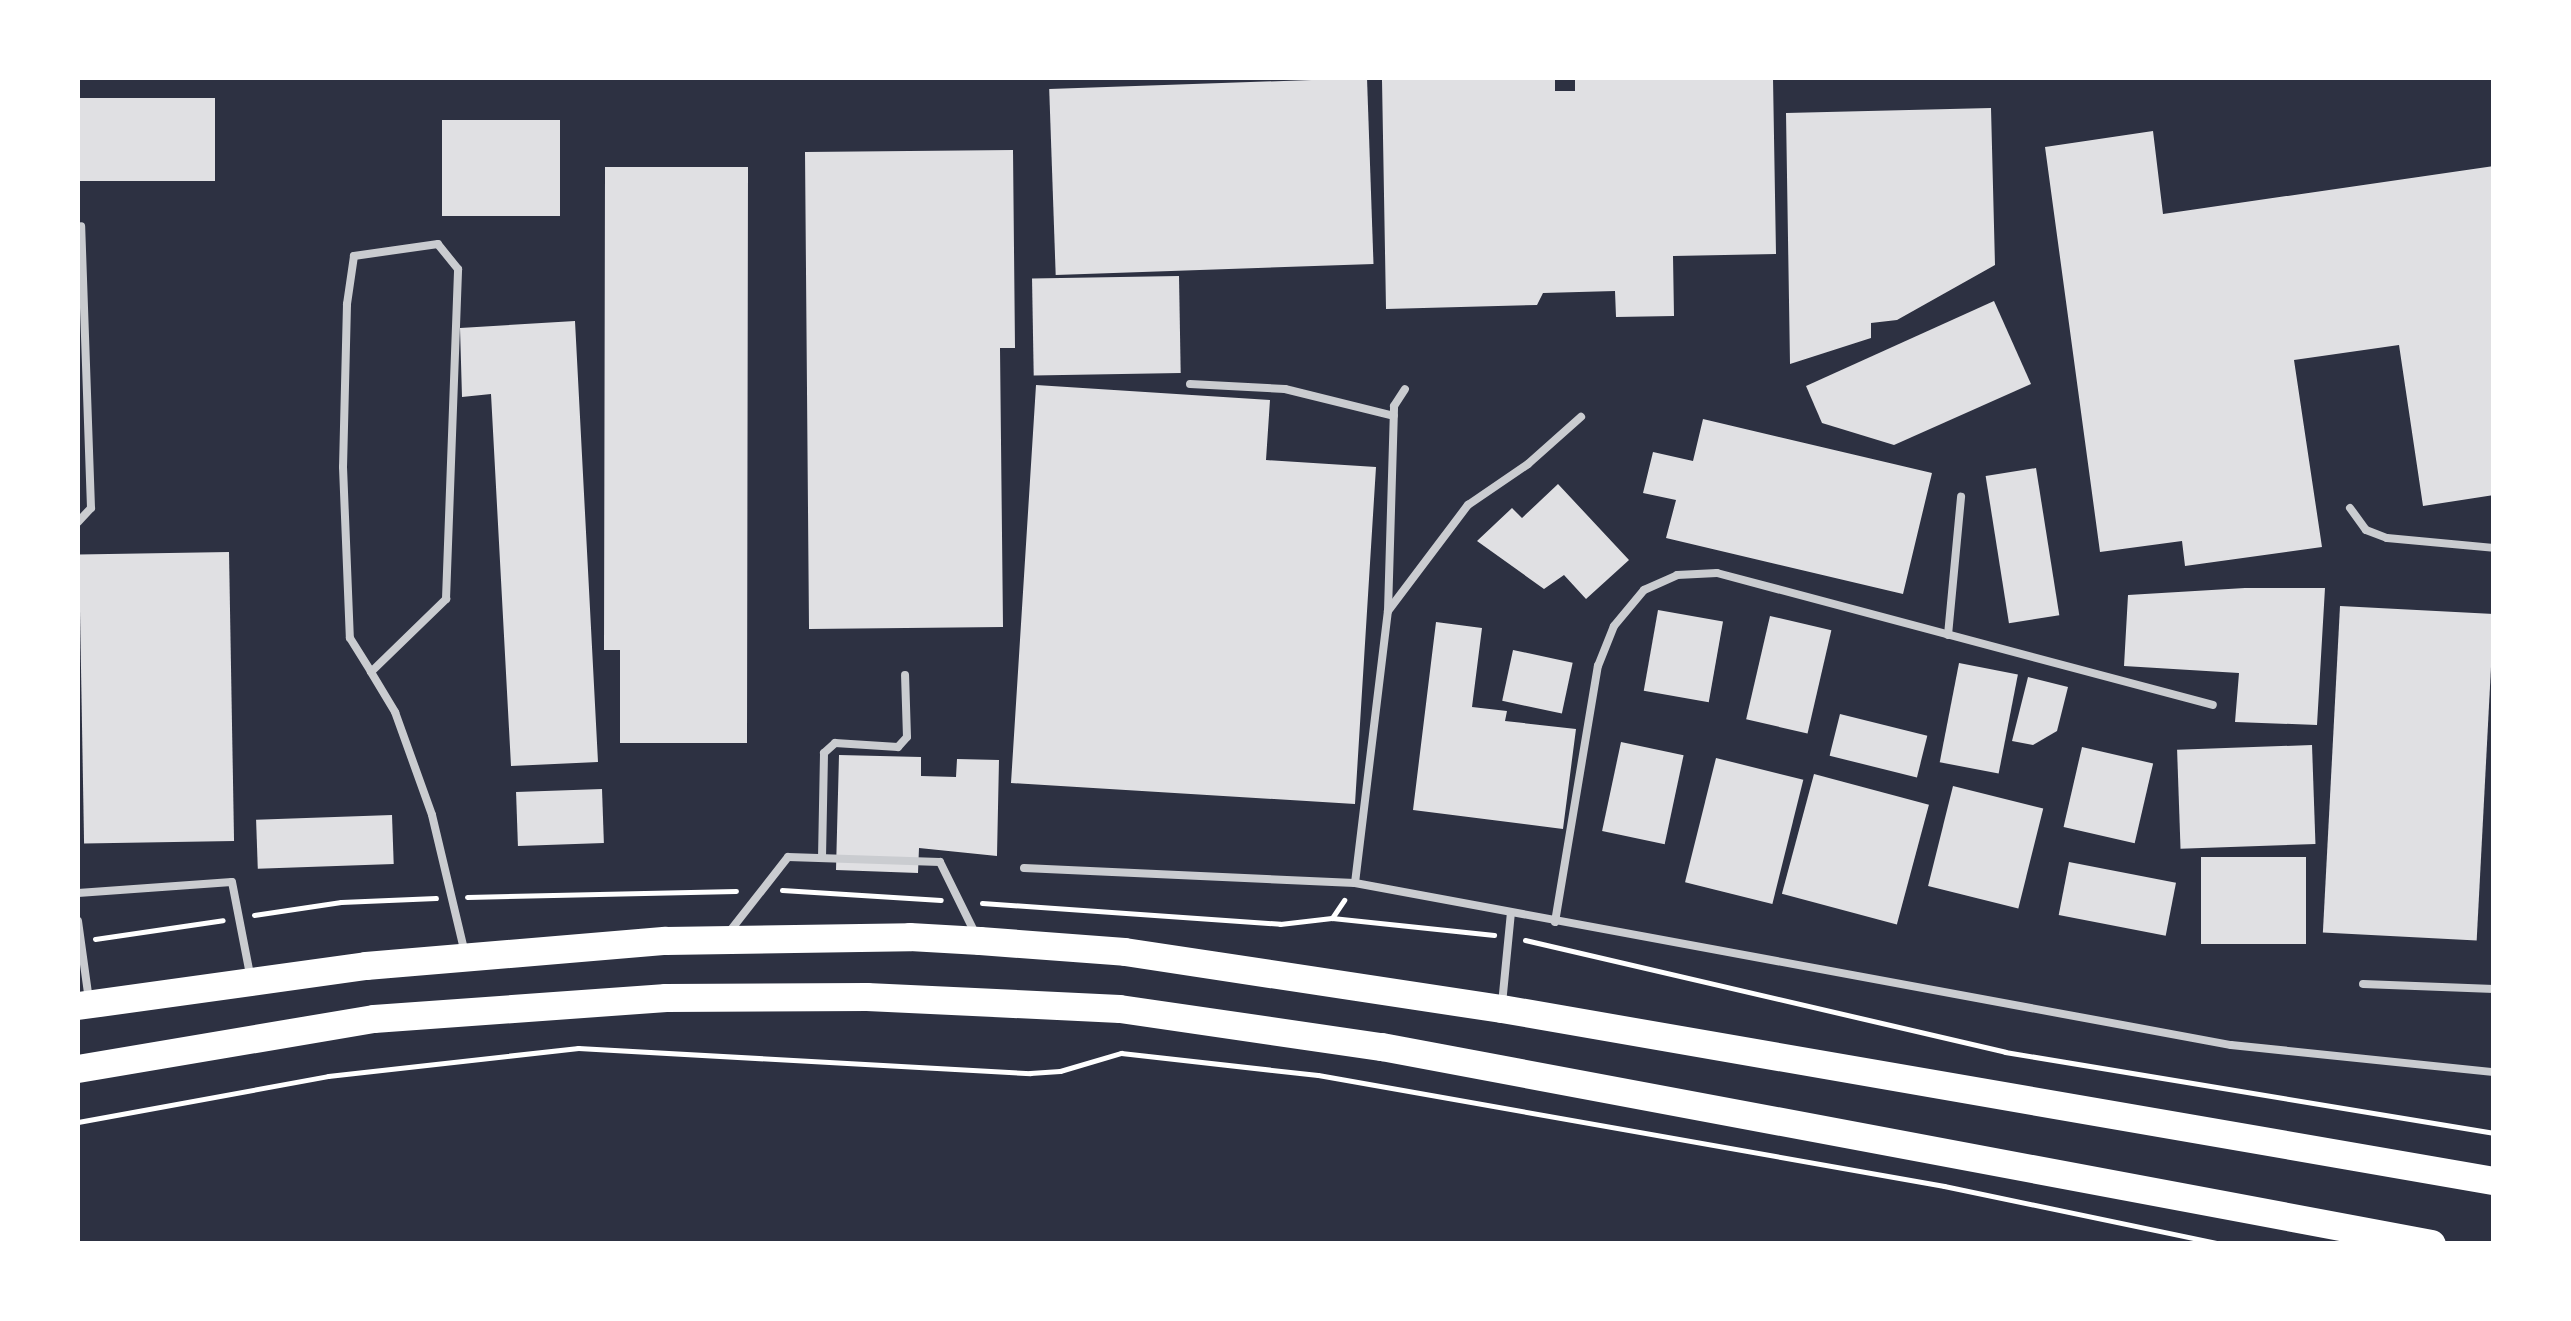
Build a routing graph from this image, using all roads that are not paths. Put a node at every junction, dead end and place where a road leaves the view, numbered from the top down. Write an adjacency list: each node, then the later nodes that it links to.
1 (81, 226): 8 (lane)
2 (1190, 384): 4 (lane)
3 (1406, 389): 4 (lane)
4 (1394, 416): 10 (lane)
5 (1581, 418): 10 (lane)
6 (1962, 497): 11 (lane)
7 (2350, 508): 9 (lane)
8 (78, 522)
9 (2494, 548)
10 (1388, 611): 17 (lane)
11 (1948, 635): 14 (lane); 21 (lane)
12 (371, 672): 12 (lane); 24 (lane)
13 (906, 674): 15 (lane)
14 (2213, 705)
15 (822, 858): 22 (lane); 23 (lane)
16 (1024, 868): 17 (lane)
17 (1355, 883): 19 (lane)
18 (78, 893): 25 (lane)
19 (1511, 913): 21 (lane); 29 (lane)
20 (78, 921): 28 (lane)
21 (1555, 922): 31 (lane)
22 (722, 940): 23 (highway); 24 (highway)
23 (980, 941): 29 (highway)
24 (466, 957): 25 (highway)
25 (252, 982): 28 (highway)
26 (2363, 984): 27 (lane)
27 (2494, 989)
28 (84, 1005)
29 (1502, 1009): 32 (highway)
30 (78, 1069): 33 (highway)
31 (2494, 1072)
32 (2494, 1180)
33 (2432, 1244)

